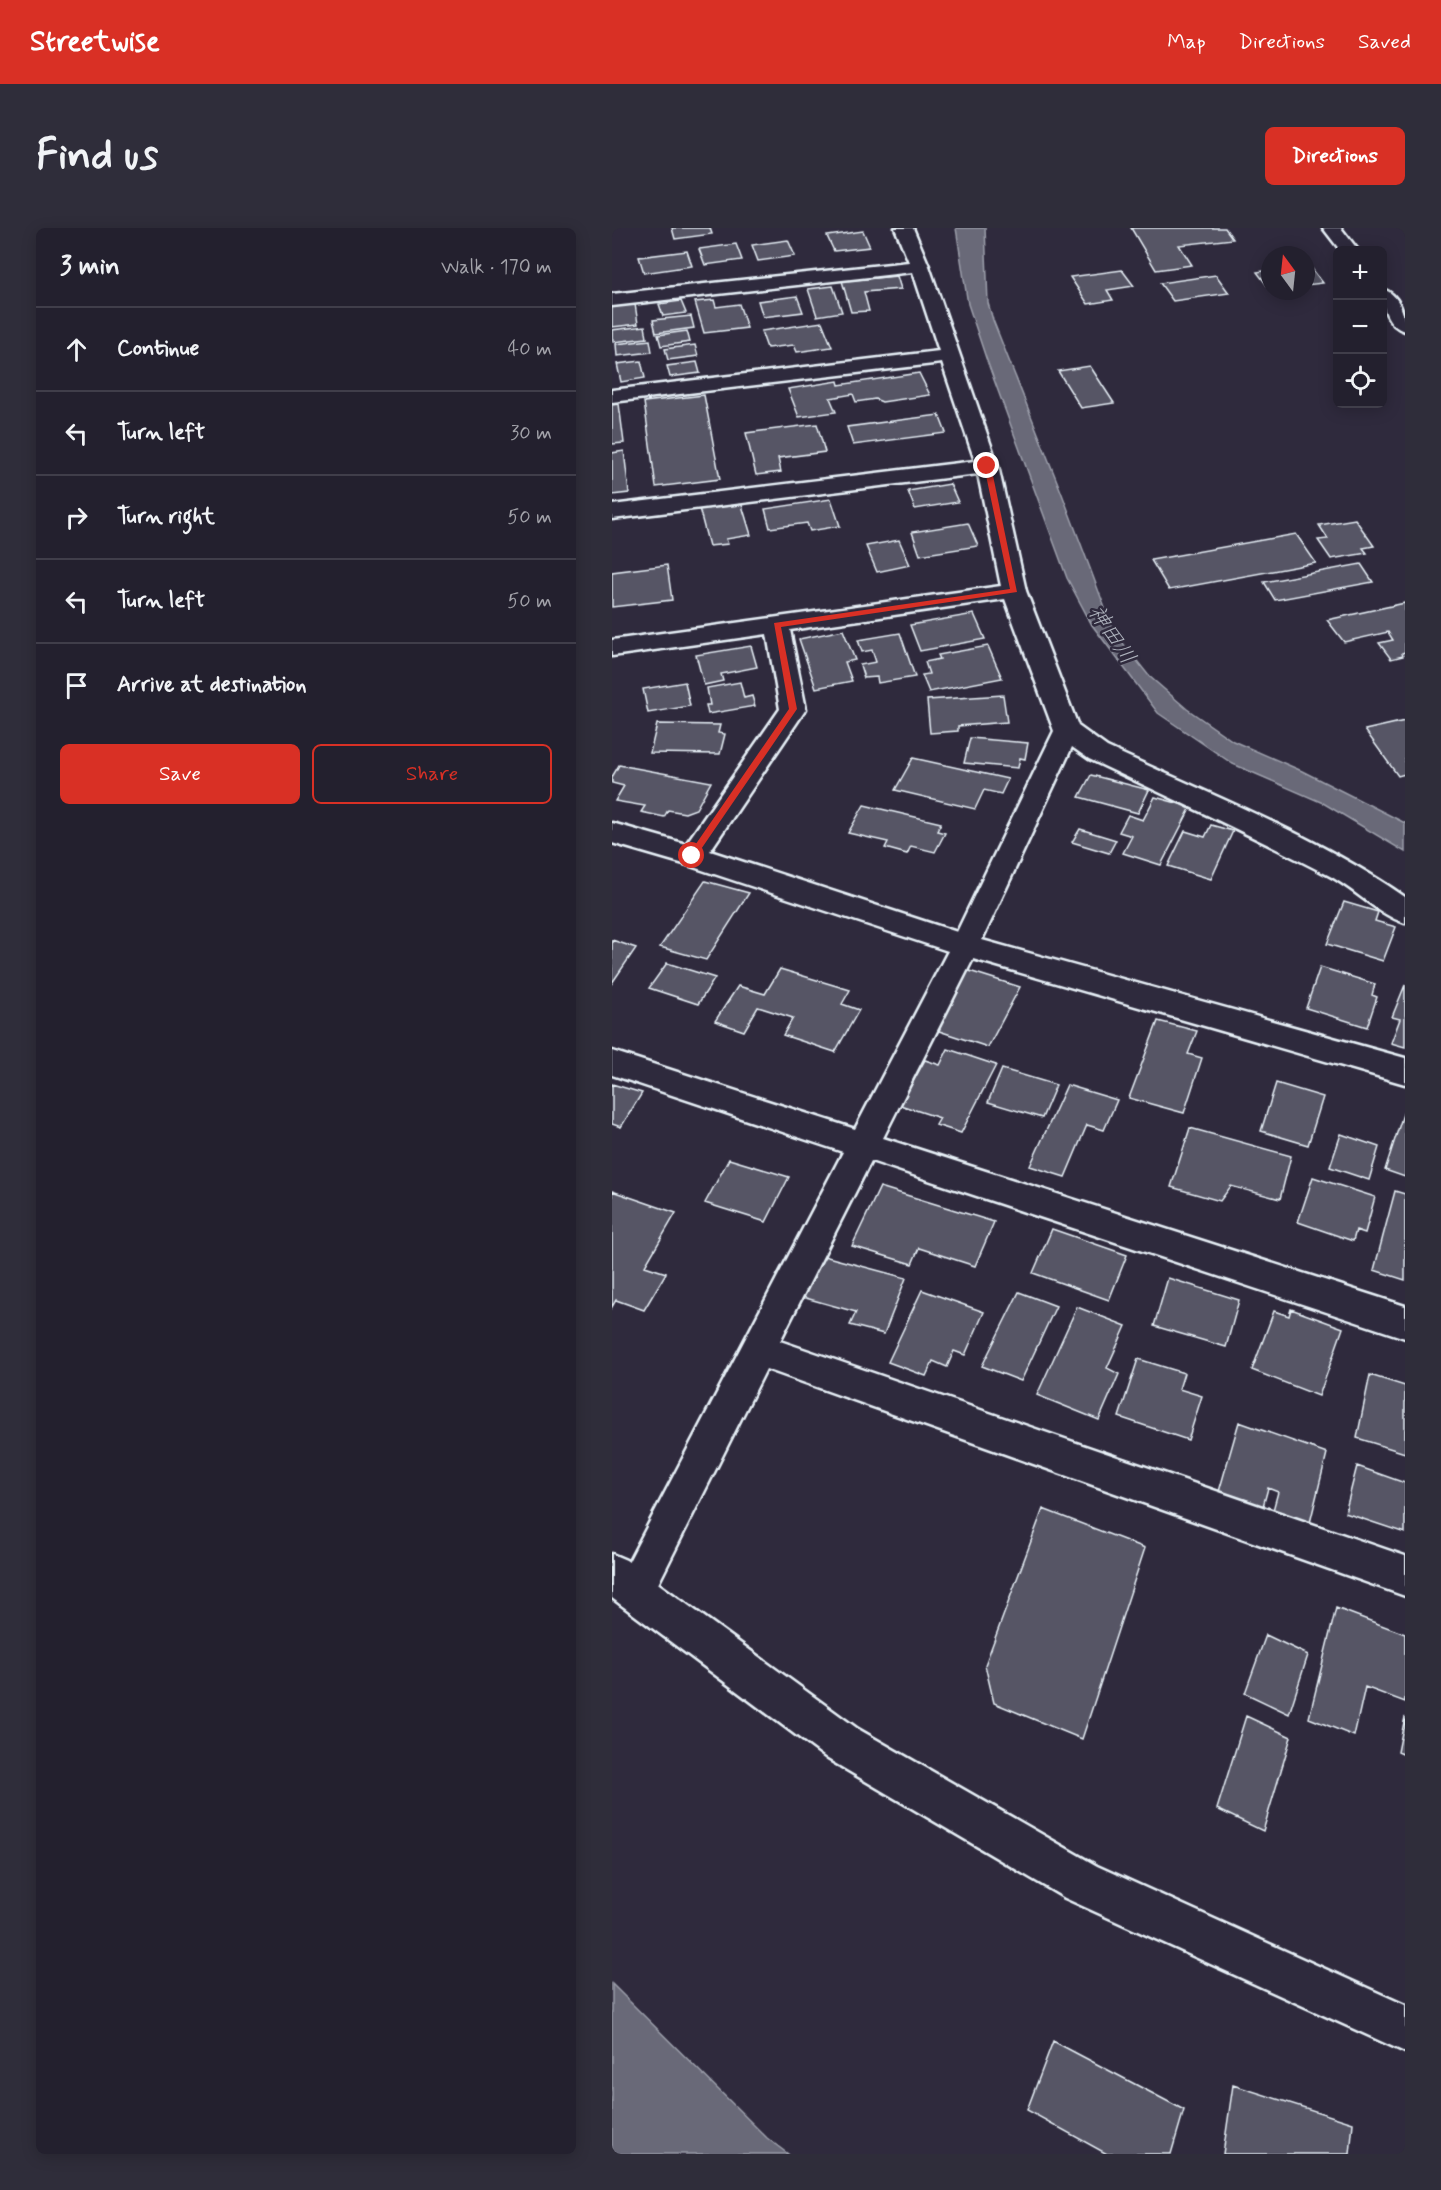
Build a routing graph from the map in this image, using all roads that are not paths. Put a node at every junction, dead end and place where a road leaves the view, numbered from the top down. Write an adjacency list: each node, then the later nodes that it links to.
1 (904, 228): 4 (street)
2 (1332, 228): 3 (street)
3 (1346, 246)
4 (920, 266): 5 (street); 8 (street)
5 (612, 300)
6 (1387, 300): 7 (street)
7 (1405, 325)
8 (951, 356): 9 (street); 10 (street)
9 (612, 396)
10 (987, 466): 11 (street); 12 (street)
11 (612, 512)
12 (1014, 591): 13 (street); 15 (street)
13 (777, 625): 14 (street); 17 (street)
14 (612, 648)
15 (1067, 731): 18 (street); 19 (street)
16 (612, 833): 17 (street)
17 (692, 856): 19 (street)
18 (1405, 912)
19 (965, 946): 21 (street); 22 (street)
20 (612, 1063): 22 (street)
21 (1405, 1071)
22 (863, 1145): 23 (street); 24 (street)
23 (1405, 1322)
24 (758, 1350): 25 (street); 26 (street)
25 (1405, 1576)
26 (623, 1582): 27 (street)
27 (1405, 2029)

